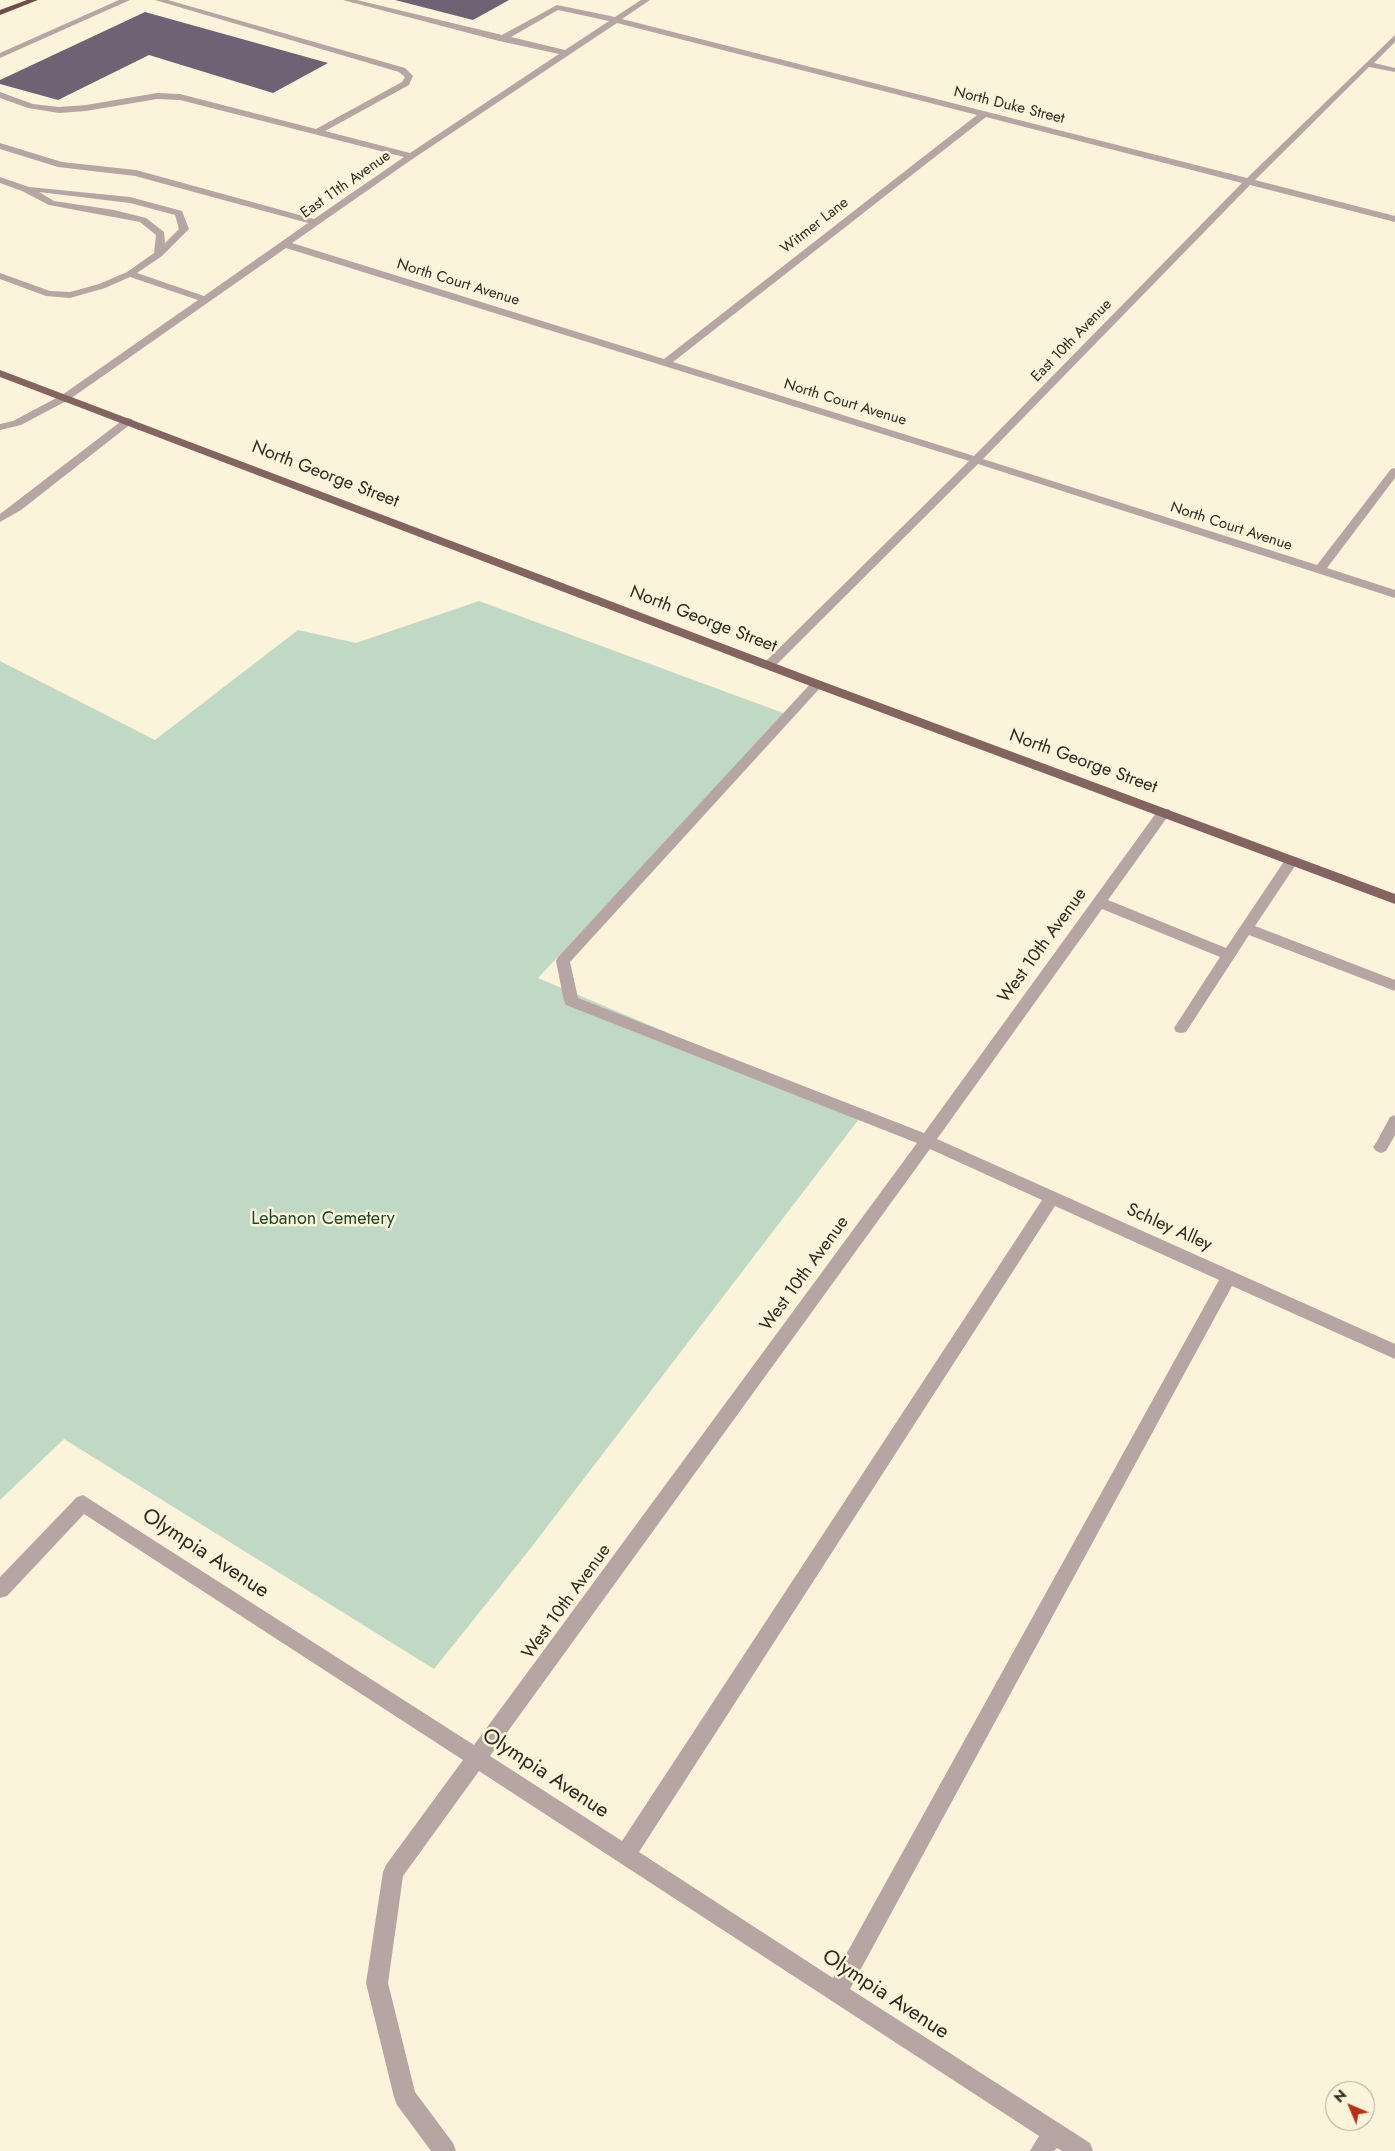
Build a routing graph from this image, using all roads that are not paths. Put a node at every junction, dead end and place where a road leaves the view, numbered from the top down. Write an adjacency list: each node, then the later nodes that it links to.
1 (34, 0): 6 (highway)
2 (126, 0): 11 (street)
3 (160, 0): 16 (street)
4 (347, 0): 9 (street)
5 (646, 0): 7 (street, East 11th Avenue)
6 (0, 13)
7 (616, 20): 9 (street, North Duke Street); 10 (street, East 11th Avenue); 15 (street, North Duke Street)
8 (1395, 37): 12 (street, East 10th Avenue)
9 (502, 39): 10 (street)
10 (565, 53): 18 (street, East 11th Avenue)
11 (0, 56)
12 (1368, 64): 13 (street); 20 (street, East 10th Avenue)
13 (1395, 70)
14 (0, 95): 16 (street)
15 (984, 114): 20 (street, North Duke Street); 29 (street, Witmer Lane)
16 (315, 133): 18 (street)
17 (0, 146): 23 (street)
18 (411, 156): 23 (street, East 11th Avenue)
19 (0, 180): 21 (street)
20 (1249, 181): 22 (street, North Duke Street); 34 (street, East 10th Avenue)
21 (25, 189): 25 (street); 25 (street)
22 (1395, 218)
23 (317, 223): 24 (street, East 11th Avenue)
24 (284, 244): 28 (street, East 11th Avenue); 29 (street, North Court Avenue)
25 (158, 254): 26 (street)
26 (130, 274): 27 (street); 28 (street)
27 (0, 276)
28 (206, 300): 31 (street, East 11th Avenue)
29 (666, 363): 34 (street, North Court Avenue)
30 (0, 373): 31 (main road, North George Street)
31 (66, 397): 32 (main road, North George Street); 33 (street, East 11th Avenue)
32 (128, 421): 36 (street); 39 (main road, North George Street)
33 (0, 427)
34 (976, 460): 37 (street, North Court Avenue); 39 (street, East 10th Avenue)
35 (1395, 471): 37 (street)
36 (0, 520)
37 (1318, 571): 38 (street, North Court Avenue)
38 (1395, 594)
39 (769, 665): 40 (main road, North George Street)
40 (817, 684): 41 (main road, North George Street); 50 (street, Schley Alley)
41 (1164, 812): 42 (main road, North George Street); 44 (street, West 10th Avenue)
42 (1292, 860): 43 (main road, North George Street); 45 (street)
43 (1395, 899)
44 (1099, 902): 46 (street); 50 (street, West 10th Avenue)
45 (1246, 928): 46 (street); 47 (street)
46 (1229, 954): 48 (street)
47 (1395, 986)
48 (1181, 1028)
49 (1395, 1121): 51 (street)
50 (928, 1141): 52 (street, Schley Alley); 56 (street, West 10th Avenue)
51 (1381, 1147)
52 (1052, 1197): 53 (street, Schley Alley); 57 (street)
53 (1229, 1277): 54 (street, Schley Alley); 58 (street)
54 (1395, 1352)
55 (0, 1590): 56 (street, Olympia Avenue)
56 (477, 1759): 57 (street, Olympia Avenue); 60 (street, West 10th Avenue)
57 (625, 1855): 58 (street, Olympia Avenue)
58 (837, 1992): 59 (street, Olympia Avenue)
59 (1054, 2133): 61 (street); 62 (street, Olympia Avenue)
60 (445, 2151)
61 (1041, 2151)
62 (1082, 2151)

